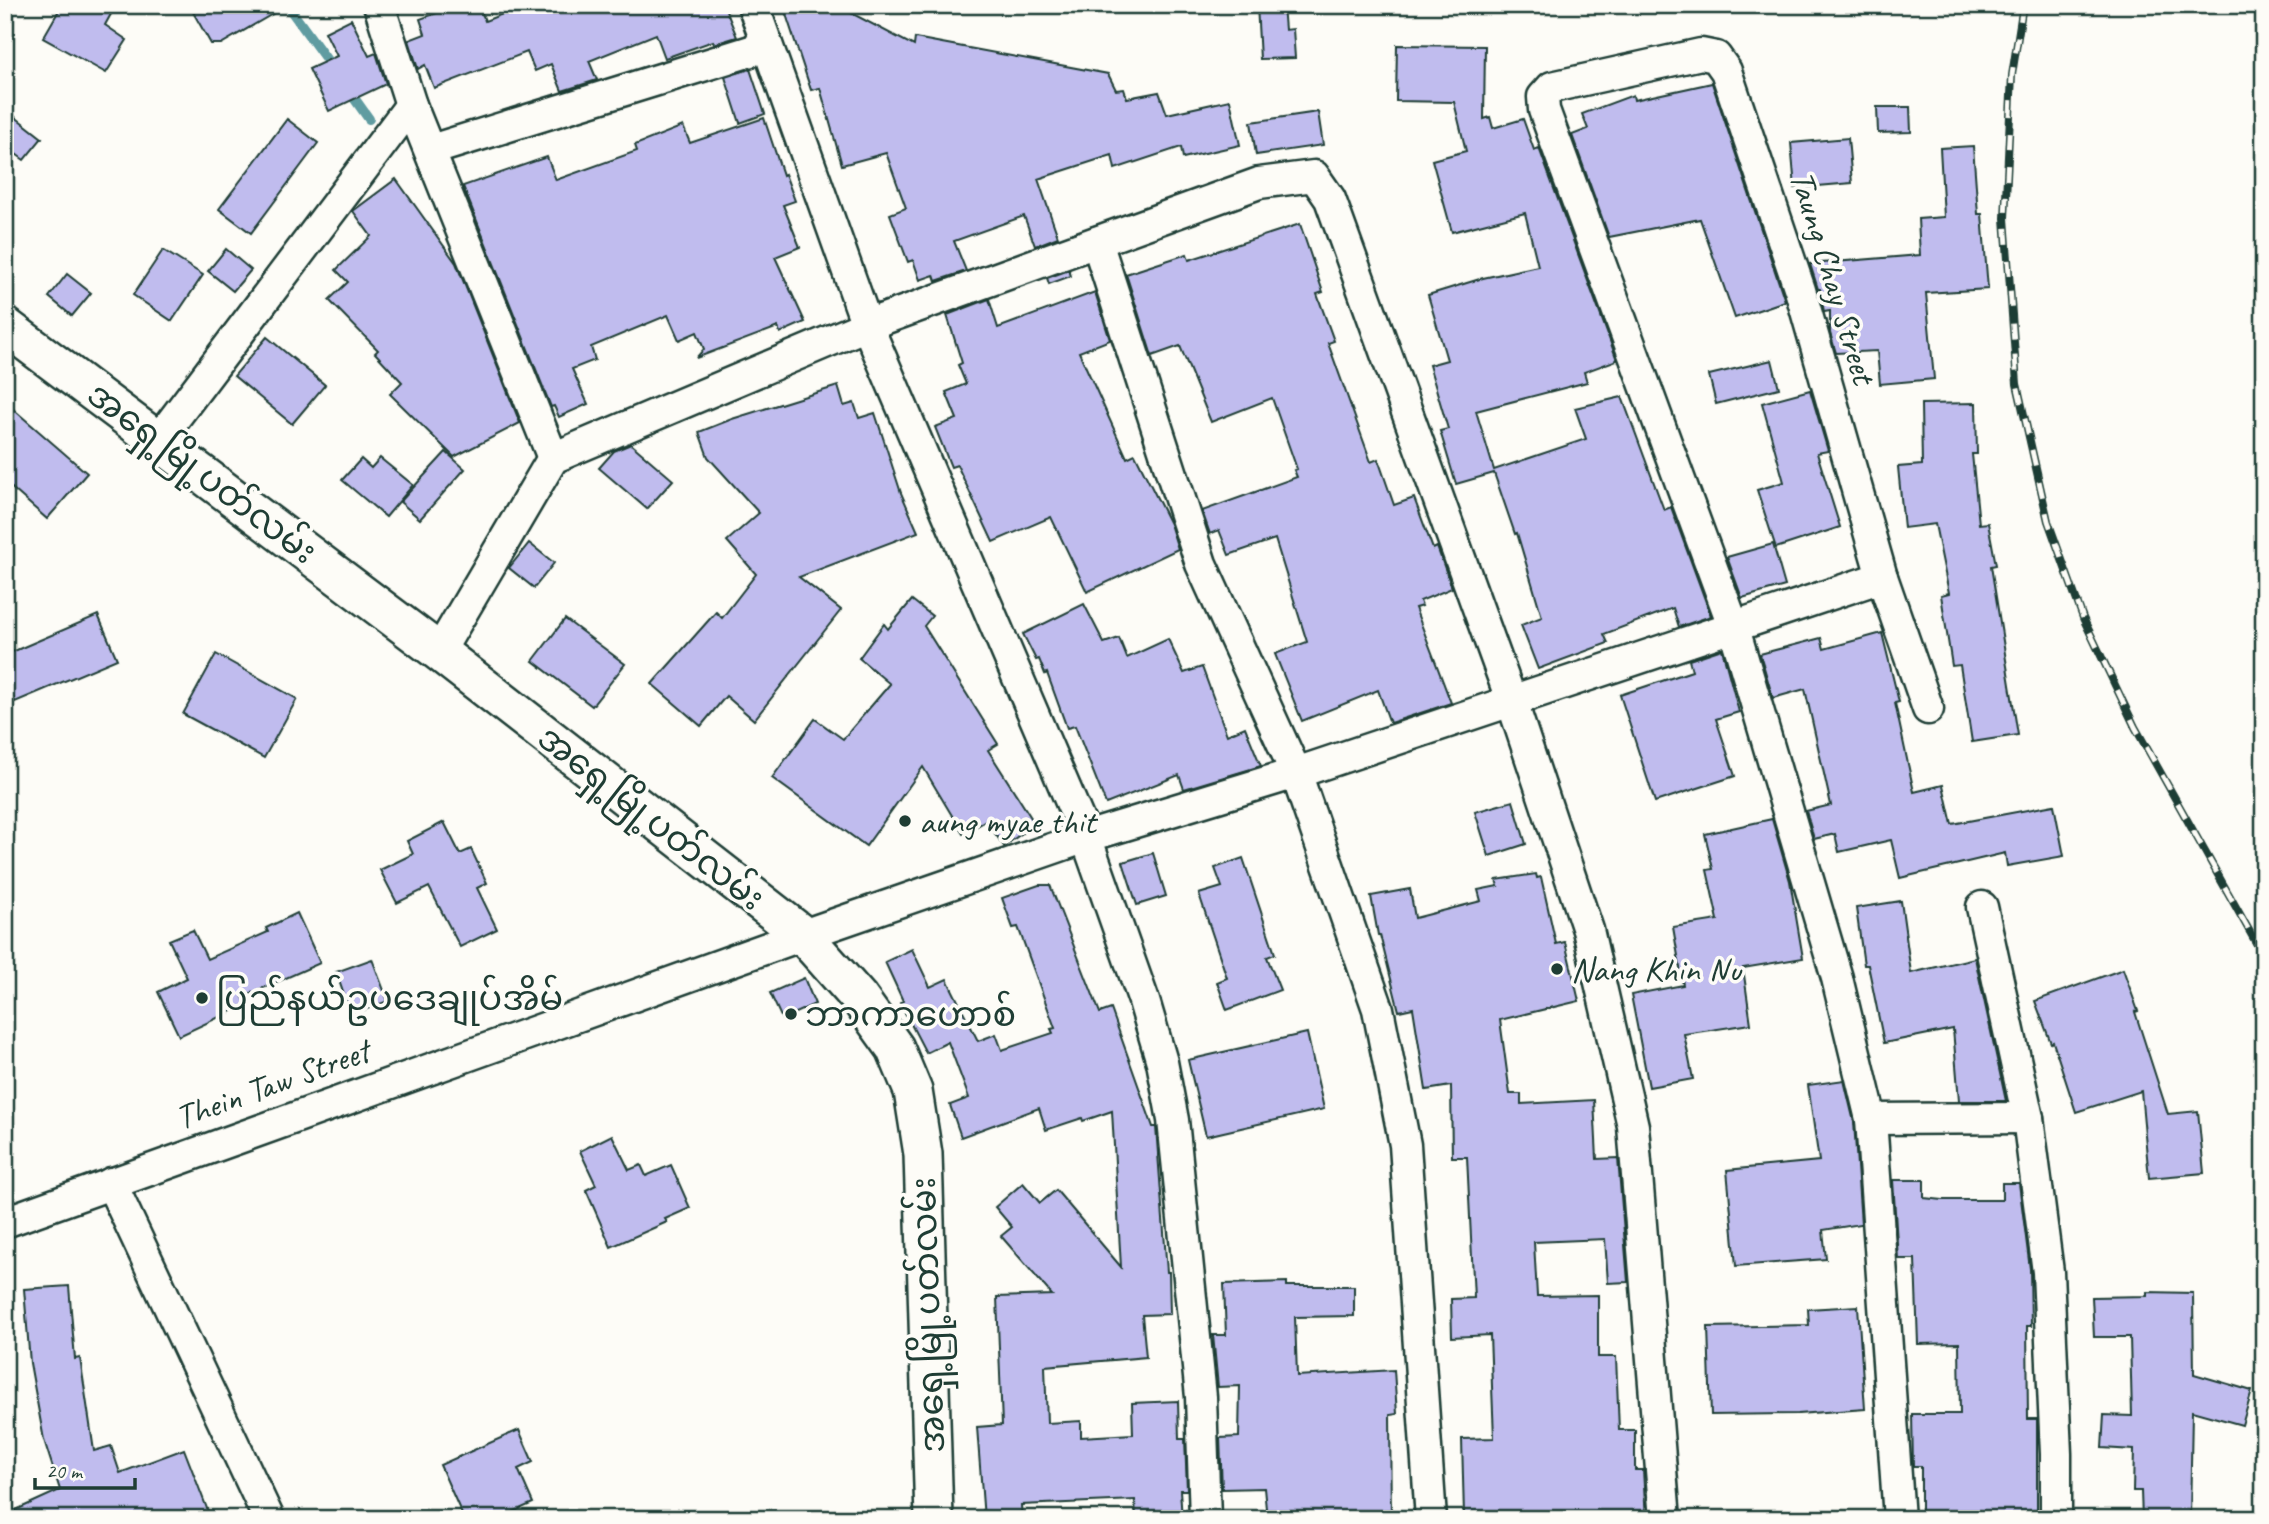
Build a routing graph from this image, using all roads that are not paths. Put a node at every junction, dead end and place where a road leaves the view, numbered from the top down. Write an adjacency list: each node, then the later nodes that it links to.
1 (379, 5): 4 (street)
2 (753, 5): 3 (street)
3 (767, 46): 5 (street); 7 (street)
4 (411, 105): 5 (street); 9 (street)
5 (430, 150): 10 (street)
6 (1097, 242): 7 (street); 14 (street); 16 (street)
7 (867, 325): 10 (street); 17 (street)
8 (5, 326): 9 (street, အရှေ့မြို့ပတ်လမ်း)
9 (159, 439): 13 (street, အရှေ့မြို့ပတ်လမ်း)
10 (553, 458): 13 (street)
11 (1882, 577): 12 (street, Thein Taw Street); 12 (street, Taung Chay Street); 15 (street, Taung Chay Street)
12 (1733, 625): 14 (street, Thein Taw Street); 21 (street)
13 (439, 652): 19 (street, အရှေ့မြို့ပတ်လမ်း)
14 (1512, 702): 16 (street, Thein Taw Street); 28 (street)
15 (1928, 709)
16 (1296, 773): 17 (street, Thein Taw Street); 27 (street)
17 (1086, 837): 19 (street, Thein Taw Street); 26 (street)
18 (1982, 907): 20 (street)
19 (803, 935): 22 (street, Thein Taw Street); 25 (street, အရှေ့မြို့ပတ်လမ်း)
20 (2028, 1118): 21 (street); 30 (street)
21 (1871, 1119): 29 (street)
22 (111, 1183): 23 (street, Thein Taw Street); 24 (street)
23 (5, 1222)
24 (269, 1519)
25 (934, 1519)
26 (1205, 1519)
27 (1431, 1519)
28 (1665, 1519)
29 (1899, 1519)
30 (2056, 1519)

